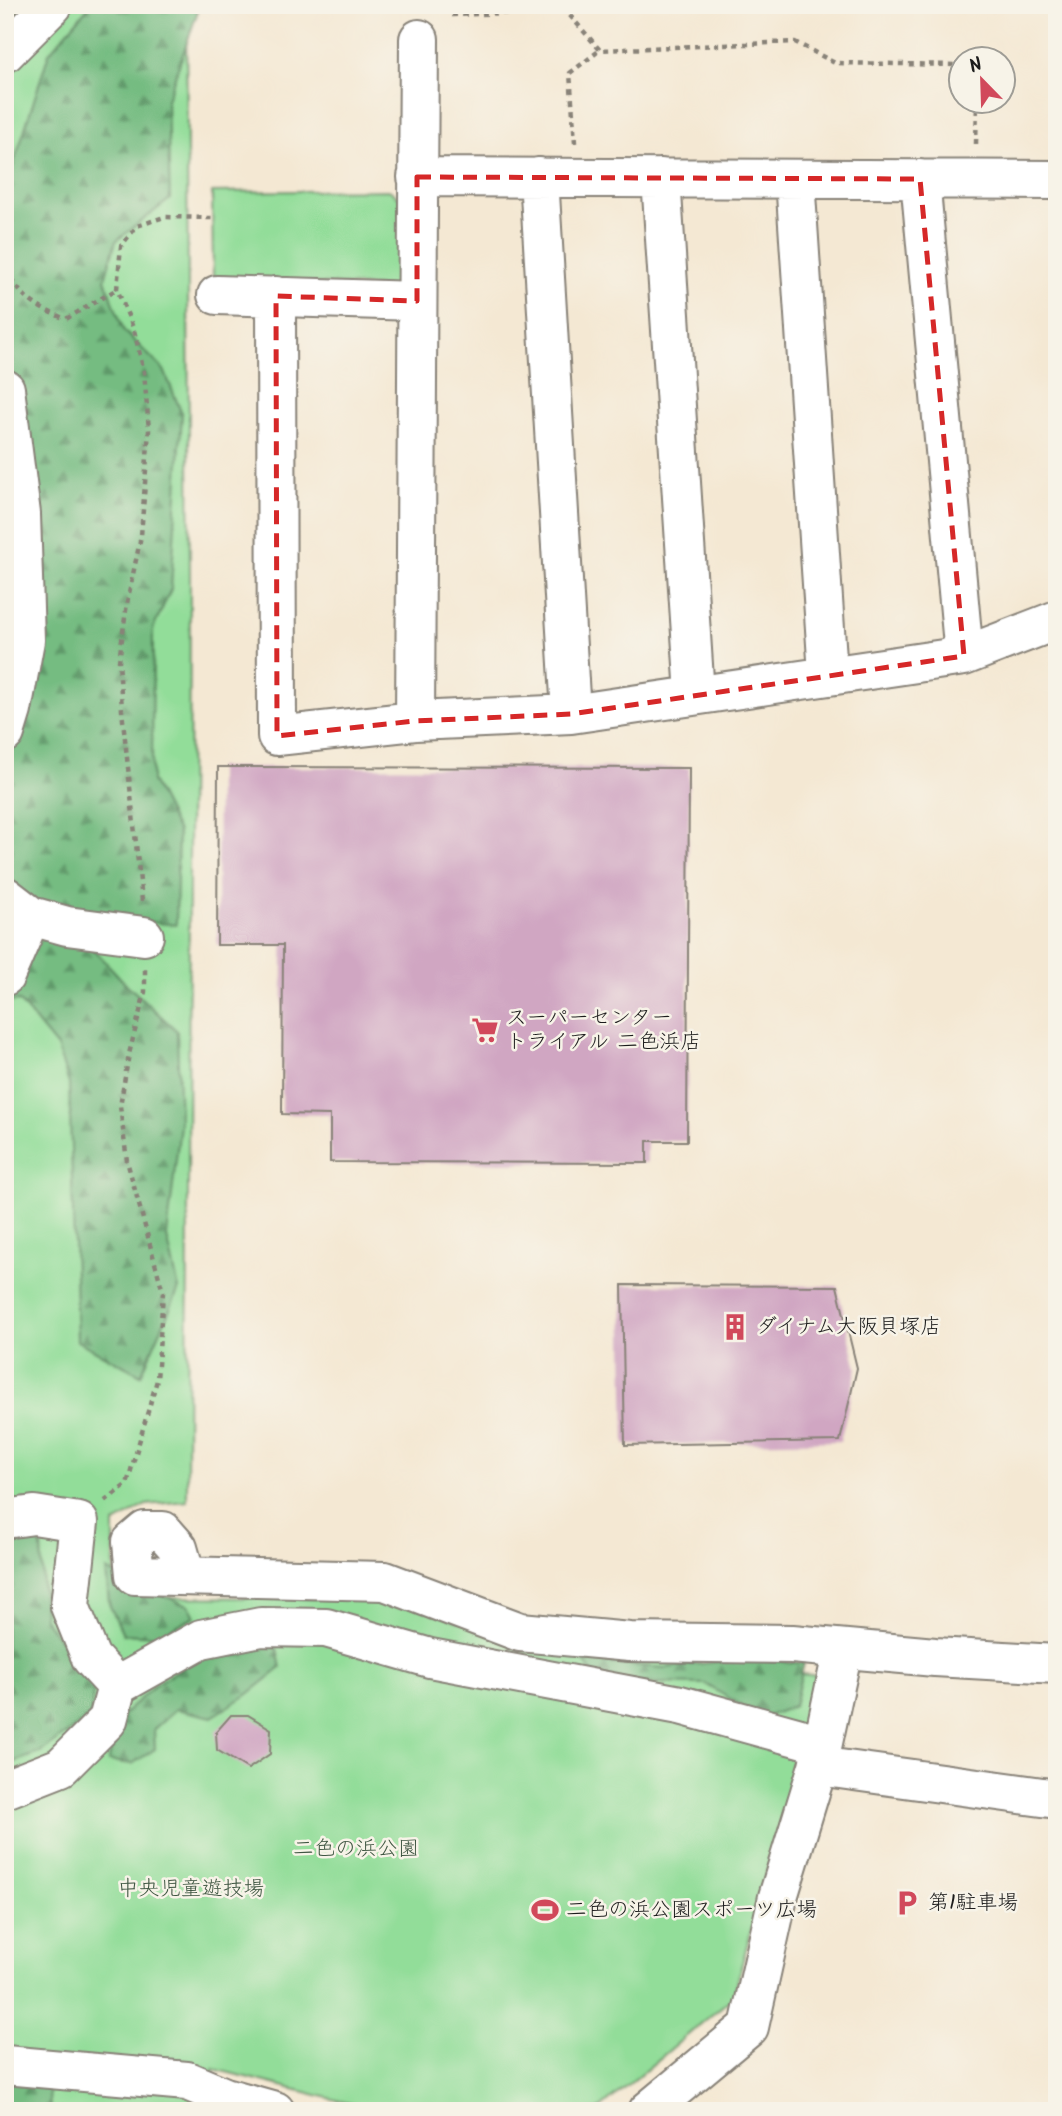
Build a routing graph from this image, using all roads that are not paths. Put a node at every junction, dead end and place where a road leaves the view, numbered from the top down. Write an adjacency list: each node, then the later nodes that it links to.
1 (53, 5): 3 (street)
2 (419, 39): 4 (street)
3 (5, 53)
4 (417, 177): 5 (street); 12 (street)
5 (539, 177): 6 (street); 18 (street)
6 (661, 178): 7 (street); 17 (street)
7 (794, 178): 8 (street); 16 (street)
8 (920, 179): 9 (street); 15 (street)
9 (1057, 180)
10 (217, 295): 11 (street)
11 (275, 296): 12 (street); 19 (street)
12 (417, 301): 19 (street)
13 (5, 388): 20 (street)
14 (1057, 620): 15 (street)
15 (964, 656): 16 (street)
16 (828, 674): 17 (street)
17 (695, 695): 18 (street)
18 (571, 714): 19 (street)
19 (415, 721)
20 (5, 733)
21 (18, 906): 22 (street); 23 (street)
22 (144, 936)
23 (5, 976)
24 (5, 1519): 28 (street)
25 (186, 1576): 26 (street)
26 (843, 1649): 27 (street); 29 (street)
27 (1057, 1664)
28 (117, 1686): 29 (street); 30 (street)
29 (820, 1755): 31 (street); 35 (street)
30 (5, 1789)
31 (1057, 1799)
32 (5, 2065): 33 (street)
33 (225, 2104): 34 (street)
34 (275, 2111)
35 (649, 2111)

